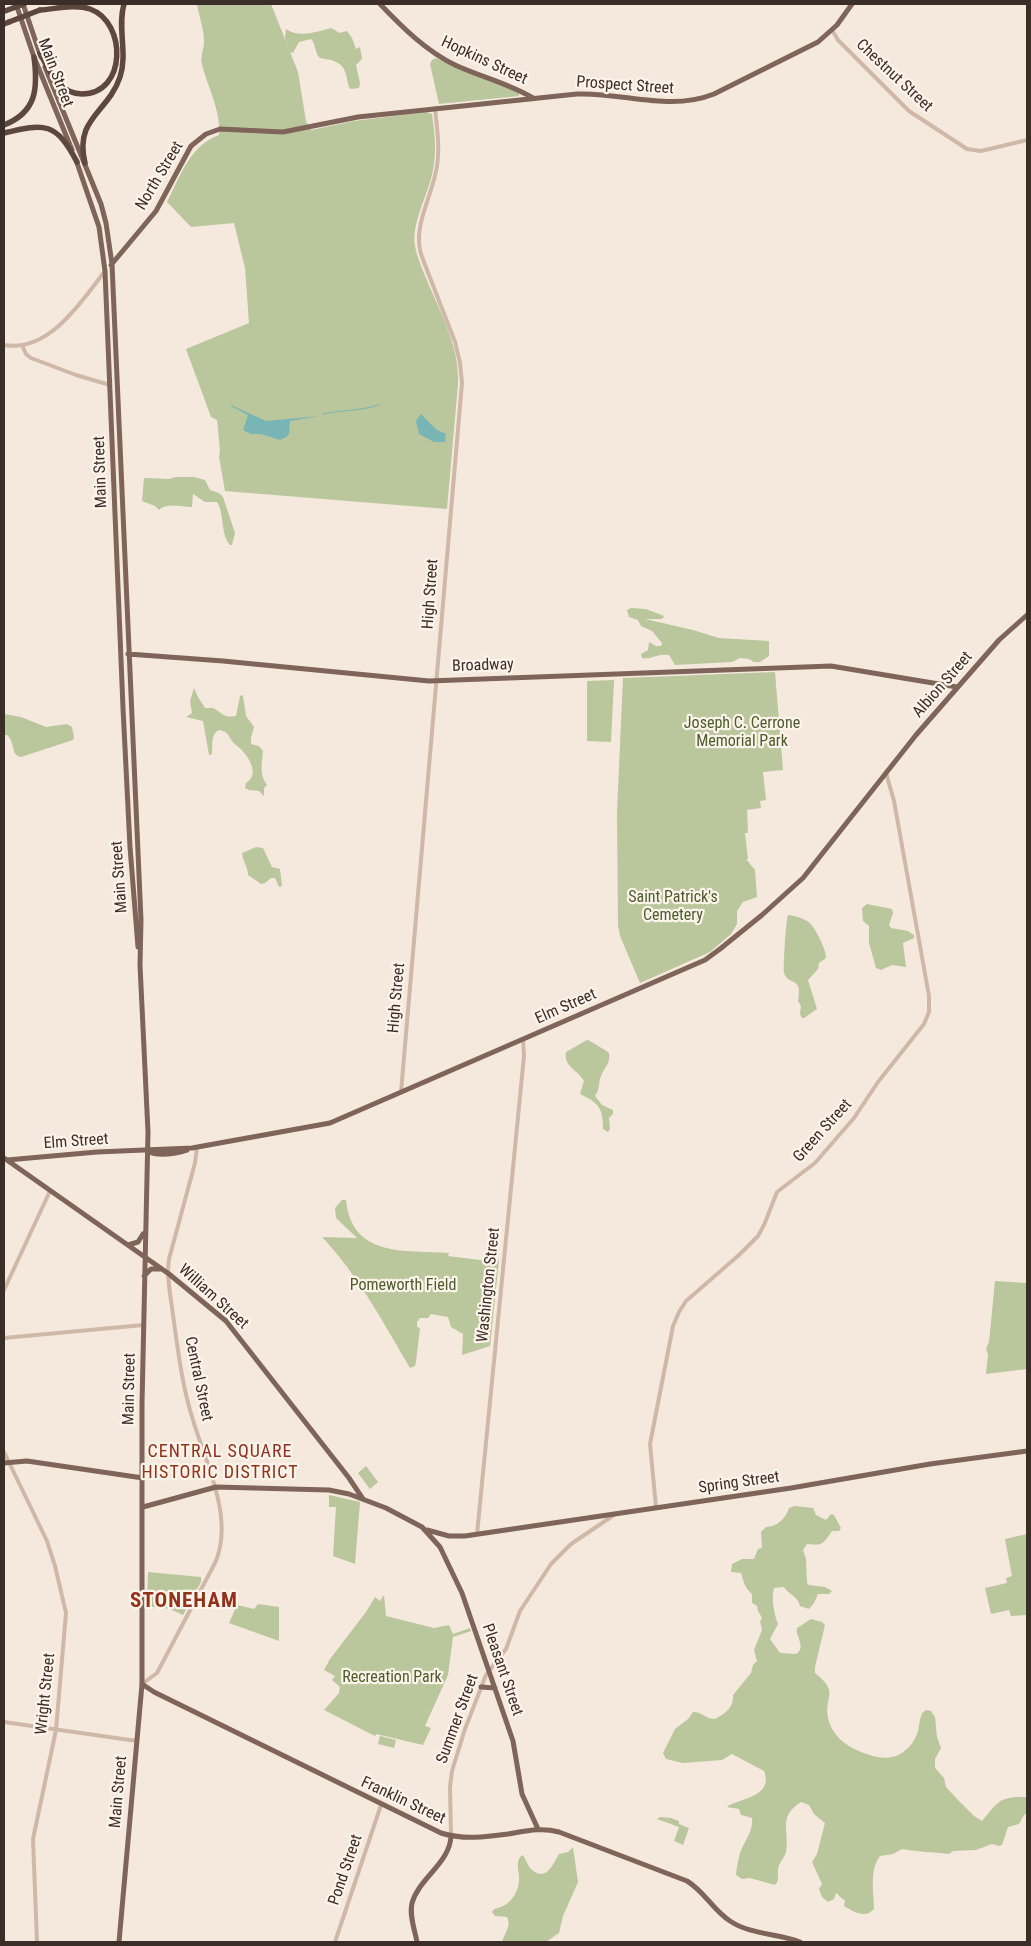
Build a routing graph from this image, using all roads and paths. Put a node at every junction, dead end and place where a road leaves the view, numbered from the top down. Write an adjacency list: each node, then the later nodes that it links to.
1 (16, 4): 12 (main road, Main Street)
2 (24, 4): 8 (highway, bridge); 11 (main road, Main Street)
3 (55, 4): 7 (highway)
4 (124, 4): 20 (highway)
5 (380, 4): 13 (main road, Hopkins Street)
6 (852, 4): 10 (main road, Prospect Street)
7 (40, 10): 9 (highway, bridge); 11 (highway)
8 (4, 12)
9 (5, 24)
10 (832, 30): 13 (main road, Prospect Street); 18 (street, Chestnut Street)
11 (40, 53): 20 (main road, Main Street)
12 (34, 57): 15 (highway); 19 (main road, Main Street)
13 (534, 98): 14 (main road, Prospect Street)
14 (435, 108): 16 (main road, Prospect Street); 30 (street, High Street)
15 (4, 125)
16 (306, 127): 21 (main road, North Street)
17 (4, 134): 19 (highway)
18 (1027, 140)
19 (77, 162): 22 (main road, Main Street)
20 (85, 163): 21 (main road, Main Street)
21 (112, 264): 22 (main road, North Street); 29 (main road, Main Street)
22 (105, 272): 23 (street, North Street); 24 (main road, Main Street)
23 (92, 289): 24 (street); 26 (street, North Street)
24 (107, 296): 27 (main road, Main Street)
25 (4, 345): 26 (street, North Street)
26 (22, 345): 27 (street)
27 (111, 385): 33 (main road, Main Street)
28 (1027, 615): 31 (main road, Albion Street)
29 (128, 654): 30 (main road, Broadway); 34 (main road, Main Street)
30 (436, 681): 31 (main road, Broadway); 39 (street, High Street)
31 (957, 687): 32 (main road, Albion Street)
32 (885, 775): 38 (main road, Elm Street); 62 (street, Green Street)
33 (128, 806): 34 (main road); 35 (main road, Main Street)
34 (136, 810): 36 (main road, Main Street)
35 (132, 872): 36 (main road); 37 (main road, Main Street)
36 (139, 874): 37 (main road, Main Street)
37 (140, 954): 41 (main road, Main Street)
38 (523, 1040): 39 (main road, Elm Street); 66 (street, Washington Street)
39 (401, 1092): 40 (main road, Elm Street)
40 (194, 1147): 41 (main road, Elm Street); 48 (street, Central Street)
41 (147, 1151): 42 (main road, Elm Street); 44 (main road, Main Street)
42 (5, 1159): 43 (main road, William Street)
43 (50, 1191): 45 (main road, William Street); 50 (street)
44 (145, 1231): 45 (main road); 46 (main road, Main Street)
45 (128, 1245): 46 (main road, William Street)
46 (144, 1257): 47 (main road, William Street); 49 (main road, Main Street)
47 (163, 1270): 48 (main road, William Street); 49 (main road)
48 (169, 1274): 57 (main road, William Street); 58 (street, Central Street)
49 (144, 1276): 51 (main road, Main Street)
50 (4, 1290)
51 (143, 1325): 52 (street); 56 (main road, Main Street)
52 (4, 1338)
53 (1027, 1451): 62 (main road, Spring Street)
54 (4, 1452): 55 (street, Wright Street)
55 (6, 1463): 56 (main road); 74 (street, Wright Street)
56 (142, 1478): 61 (main road, Main Street)
57 (349, 1478): 59 (main road); 60 (main road, William Street)
58 (216, 1487): 59 (main road, Pleasant Street); 61 (main road, Pleasant Street); 70 (street, Central Street)
59 (341, 1492): 60 (main road, Pleasant Street)
60 (363, 1498): 64 (main road, Pleasant Street)
61 (143, 1507): 70 (main road, Main Street)
62 (656, 1507): 63 (main road, Spring Street)
63 (617, 1513): 66 (main road, Spring Street); 69 (street, Summer Street)
64 (422, 1527): 65 (main road, Pleasant Street); 68 (main road, Pleasant Street)
65 (440, 1534): 67 (main road, Spring Street)
66 (477, 1534): 67 (main road, Spring Street)
67 (454, 1537): 68 (main road, Spring Street)
68 (440, 1547): 69 (main road, Pleasant Street)
69 (489, 1670): 71 (street, Summer Street); 72 (main road, Pleasant Street)
70 (142, 1684): 75 (main road, Main Street); 76 (main road, Franklin Street)
71 (480, 1687): 72 (main road); 78 (street, Summer Street)
72 (495, 1688): 77 (main road, Pleasant Street)
73 (4, 1722): 74 (street)
74 (56, 1730): 75 (street); 79 (street, Wright Street)
75 (137, 1741): 80 (main road, Main Street)
76 (381, 1805): 78 (main road, Franklin Street); 81 (street, Pond Street)
77 (538, 1829): 78 (main road, Franklin Street); 83 (main road, Franklin Street)
78 (451, 1836): 82 (main road, Summer Street)
79 (37, 1940)
80 (119, 1942)
81 (335, 1942)
82 (416, 1942)
83 (800, 1942)

